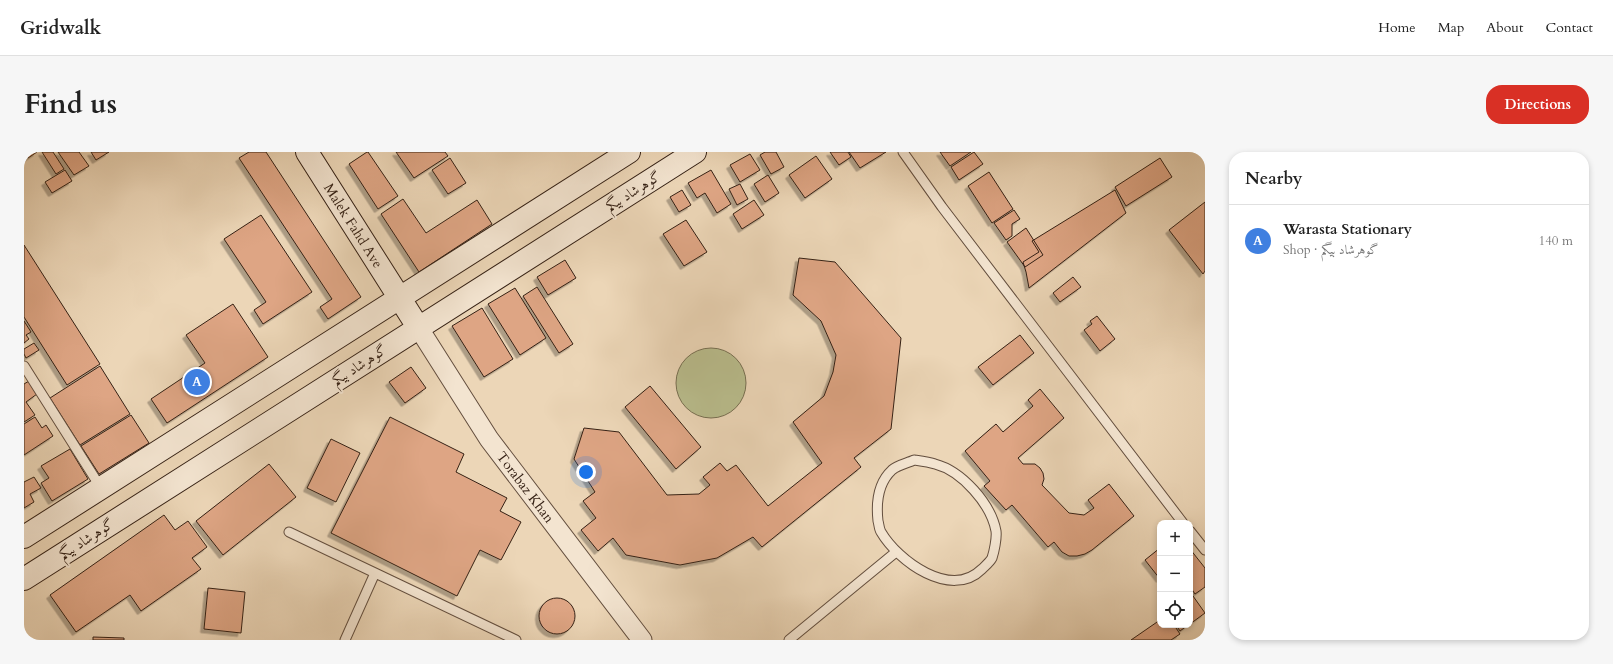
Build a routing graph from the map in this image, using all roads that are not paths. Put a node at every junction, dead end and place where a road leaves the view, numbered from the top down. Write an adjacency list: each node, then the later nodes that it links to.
1 (307, 152): 5 (main road, Malek Fahd Ave)
2 (629, 152): 5 (main road)
3 (695, 152): 6 (main road, گوهرشاد بیگم)
4 (903, 152): 9 (lane)
5 (400, 298): 6 (main road, Malek Fahd Ave); 8 (main road)
6 (418, 327): 16 (main road, گوهرشاد بیگم); 19 (street, Torabaz Khan)
7 (24, 366): 8 (lane)
8 (101, 488): 12 (main road)
9 (1181, 520)
10 (289, 532): 15 (lane)
11 (1193, 535): 13 (lane)
12 (24, 537)
13 (1205, 550)
14 (896, 552): 14 (lane); 20 (lane)
15 (375, 573): 17 (lane); 18 (lane)
16 (24, 579)
17 (345, 640)
18 (516, 640)
19 (642, 640)
20 (789, 640)

